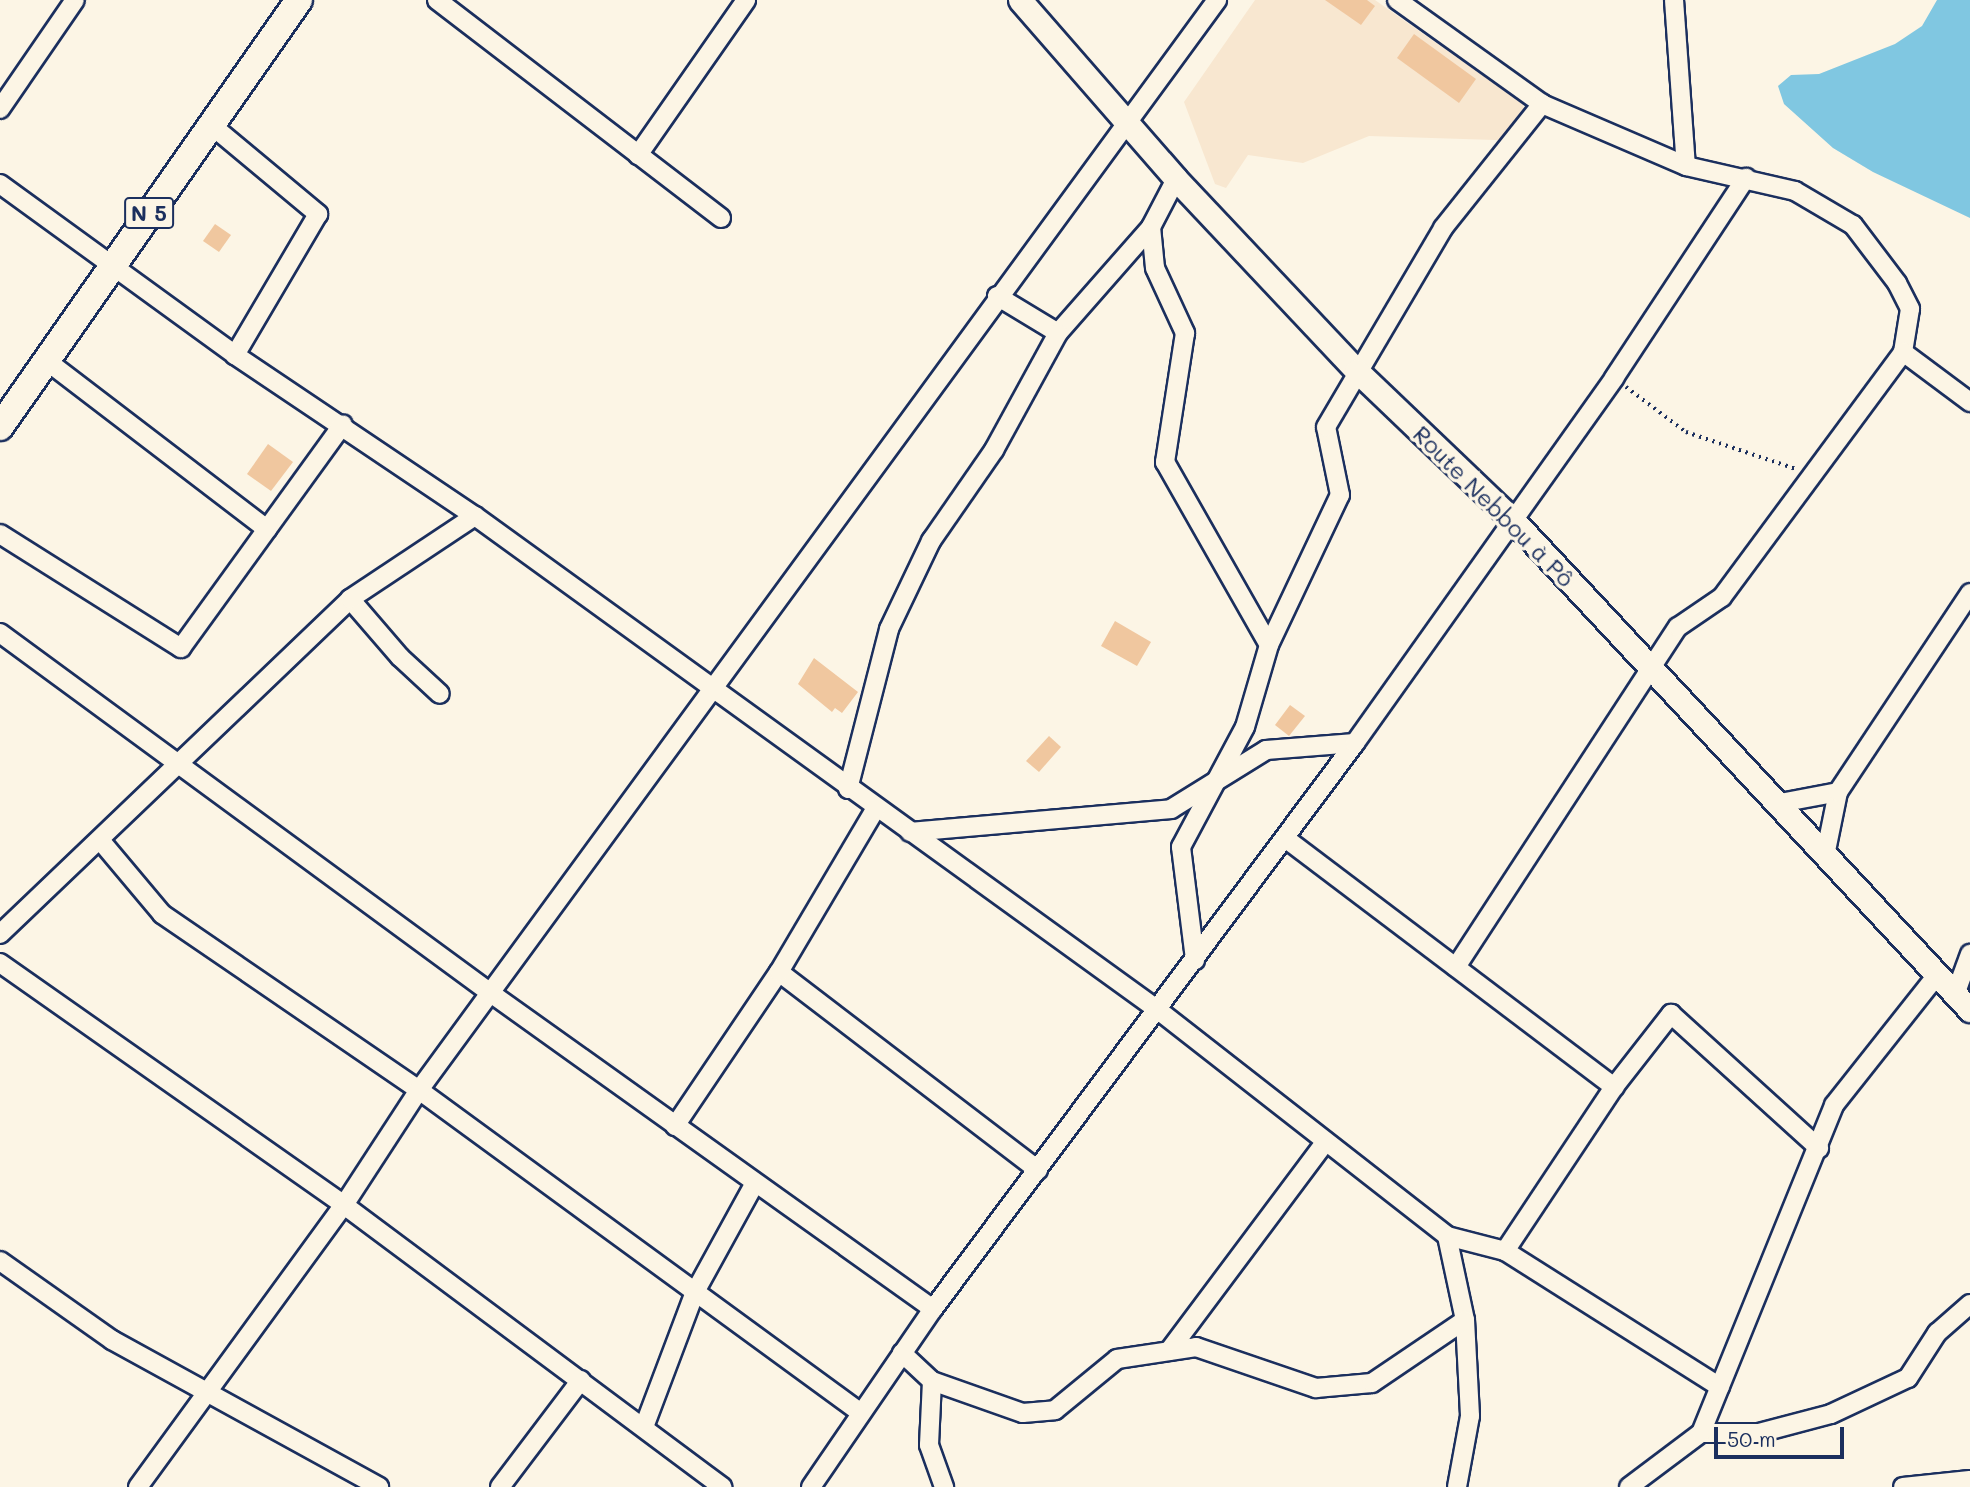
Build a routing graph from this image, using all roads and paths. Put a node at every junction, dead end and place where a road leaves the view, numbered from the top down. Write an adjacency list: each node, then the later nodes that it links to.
1 (75, 0): 10 (street)
2 (299, 0): 12 (highway, N 5)
3 (437, 0): 13 (street)
4 (746, 0): 13 (street)
5 (1020, 0): 11 (main road, Route Nebbou à Pô)
6 (1217, 0): 11 (street)
7 (1397, 0): 9 (street)
8 (1678, 3): 14 (street)
9 (1542, 104): 14 (street); 26 (street)
10 (0, 109)
11 (1128, 120): 16 (main road, Route Nebbou à Pô); 21 (street)
12 (209, 124): 20 (highway, N 5); 24 (street)
13 (638, 155): 18 (street)
14 (1686, 166): 15 (street)
15 (1746, 178): 23 (street); 27 (street)
16 (1176, 179): 19 (street); 26 (main road, Route Nebbou à Pô)
17 (0, 184): 20 (street)
18 (721, 218)
19 (1151, 227): 22 (street); 39 (street)
20 (113, 267): 24 (street); 25 (highway, N 5)
21 (997, 296): 22 (street); 41 (street)
22 (1058, 333): 46 (street)
23 (1903, 352): 28 (street); 31 (street)
24 (235, 355): 29 (street)
25 (47, 362): 30 (highway, N 5); 34 (street)
26 (1357, 371): 33 (main road, Route Nebbou à Pô); 39 (street)
27 (1614, 378): 31 (path); 33 (street)
28 (1970, 402)
29 (343, 424): 32 (street); 34 (street)
30 (0, 427)
31 (1811, 474): 40 (street)
32 (475, 516): 37 (street); 41 (street)
33 (1511, 518): 40 (main road, Route Nebbou à Pô); 43 (street)
34 (267, 529): 35 (street)
35 (0, 534)
36 (1970, 593): 47 (street)
37 (350, 599): 42 (street); 44 (street)
38 (0, 633): 44 (street)
39 (1269, 645): 45 (street)
40 (1653, 670): 48 (main road, Route Nebbou à Pô); 58 (street)
41 (714, 688): 46 (street); 61 (street)
42 (440, 694)
43 (1355, 743): 45 (street); 51 (street)
44 (180, 762): 52 (street); 61 (street)
45 (1210, 788): 50 (street); 56 (street)
46 (848, 789): 49 (street)
47 (1838, 792): 48 (street); 53 (street)
48 (1780, 803): 53 (main road, Route Nebbou à Pô)
49 (876, 808): 50 (street); 59 (street)
50 (910, 832): 63 (street)
51 (1286, 838): 56 (street); 58 (street)
52 (100, 840): 54 (street); 65 (street)
53 (1826, 851): 60 (main road, Route Nebbou à Pô)
54 (0, 934)
55 (1970, 954): 62 (street)
56 (1195, 960): 63 (street)
57 (0, 963): 71 (street)
58 (1457, 967): 64 (street)
59 (779, 972): 66 (street); 69 (street)
60 (1937, 975): 62 (main road, Route Nebbou à Pô); 68 (street)
61 (492, 994): 65 (street); 66 (street)
62 (1962, 1003)
63 (1158, 1010): 67 (street); 69 (street)
64 (1614, 1087): 68 (street); 73 (street)
65 (419, 1090): 71 (street); 75 (street)
66 (675, 1126): 70 (street)
67 (1324, 1144): 72 (street); 79 (street)
68 (1819, 1148): 83 (street)
69 (1038, 1170): 77 (street)
70 (755, 1183): 75 (street); 77 (street)
71 (344, 1205): 81 (street); 84 (street)
72 (1447, 1236): 73 (street); 78 (street)
73 (1505, 1251): 83 (street)
74 (0, 1261): 84 (street)
75 (695, 1292): 85 (street); 86 (street)
76 (1970, 1304): 87 (street)
77 (933, 1309): 80 (street)
78 (1465, 1320): 79 (street); 95 (street)
79 (1169, 1351): 82 (street)
80 (902, 1353): 82 (street); 85 (street)
81 (582, 1380): 86 (street); 91 (street)
82 (932, 1381): 94 (street)
83 (1720, 1387): 87 (street)
84 (209, 1393): 89 (street); 90 (street)
85 (861, 1413): 93 (street)
86 (643, 1427): 92 (street)
87 (1701, 1433): 96 (street)
88 (1970, 1479): 97 (street)
89 (138, 1487)
90 (379, 1487)
91 (500, 1487)
92 (723, 1487)
93 (811, 1487)
94 (944, 1487)
95 (1457, 1487)
96 (1629, 1487)
97 (1903, 1487)

